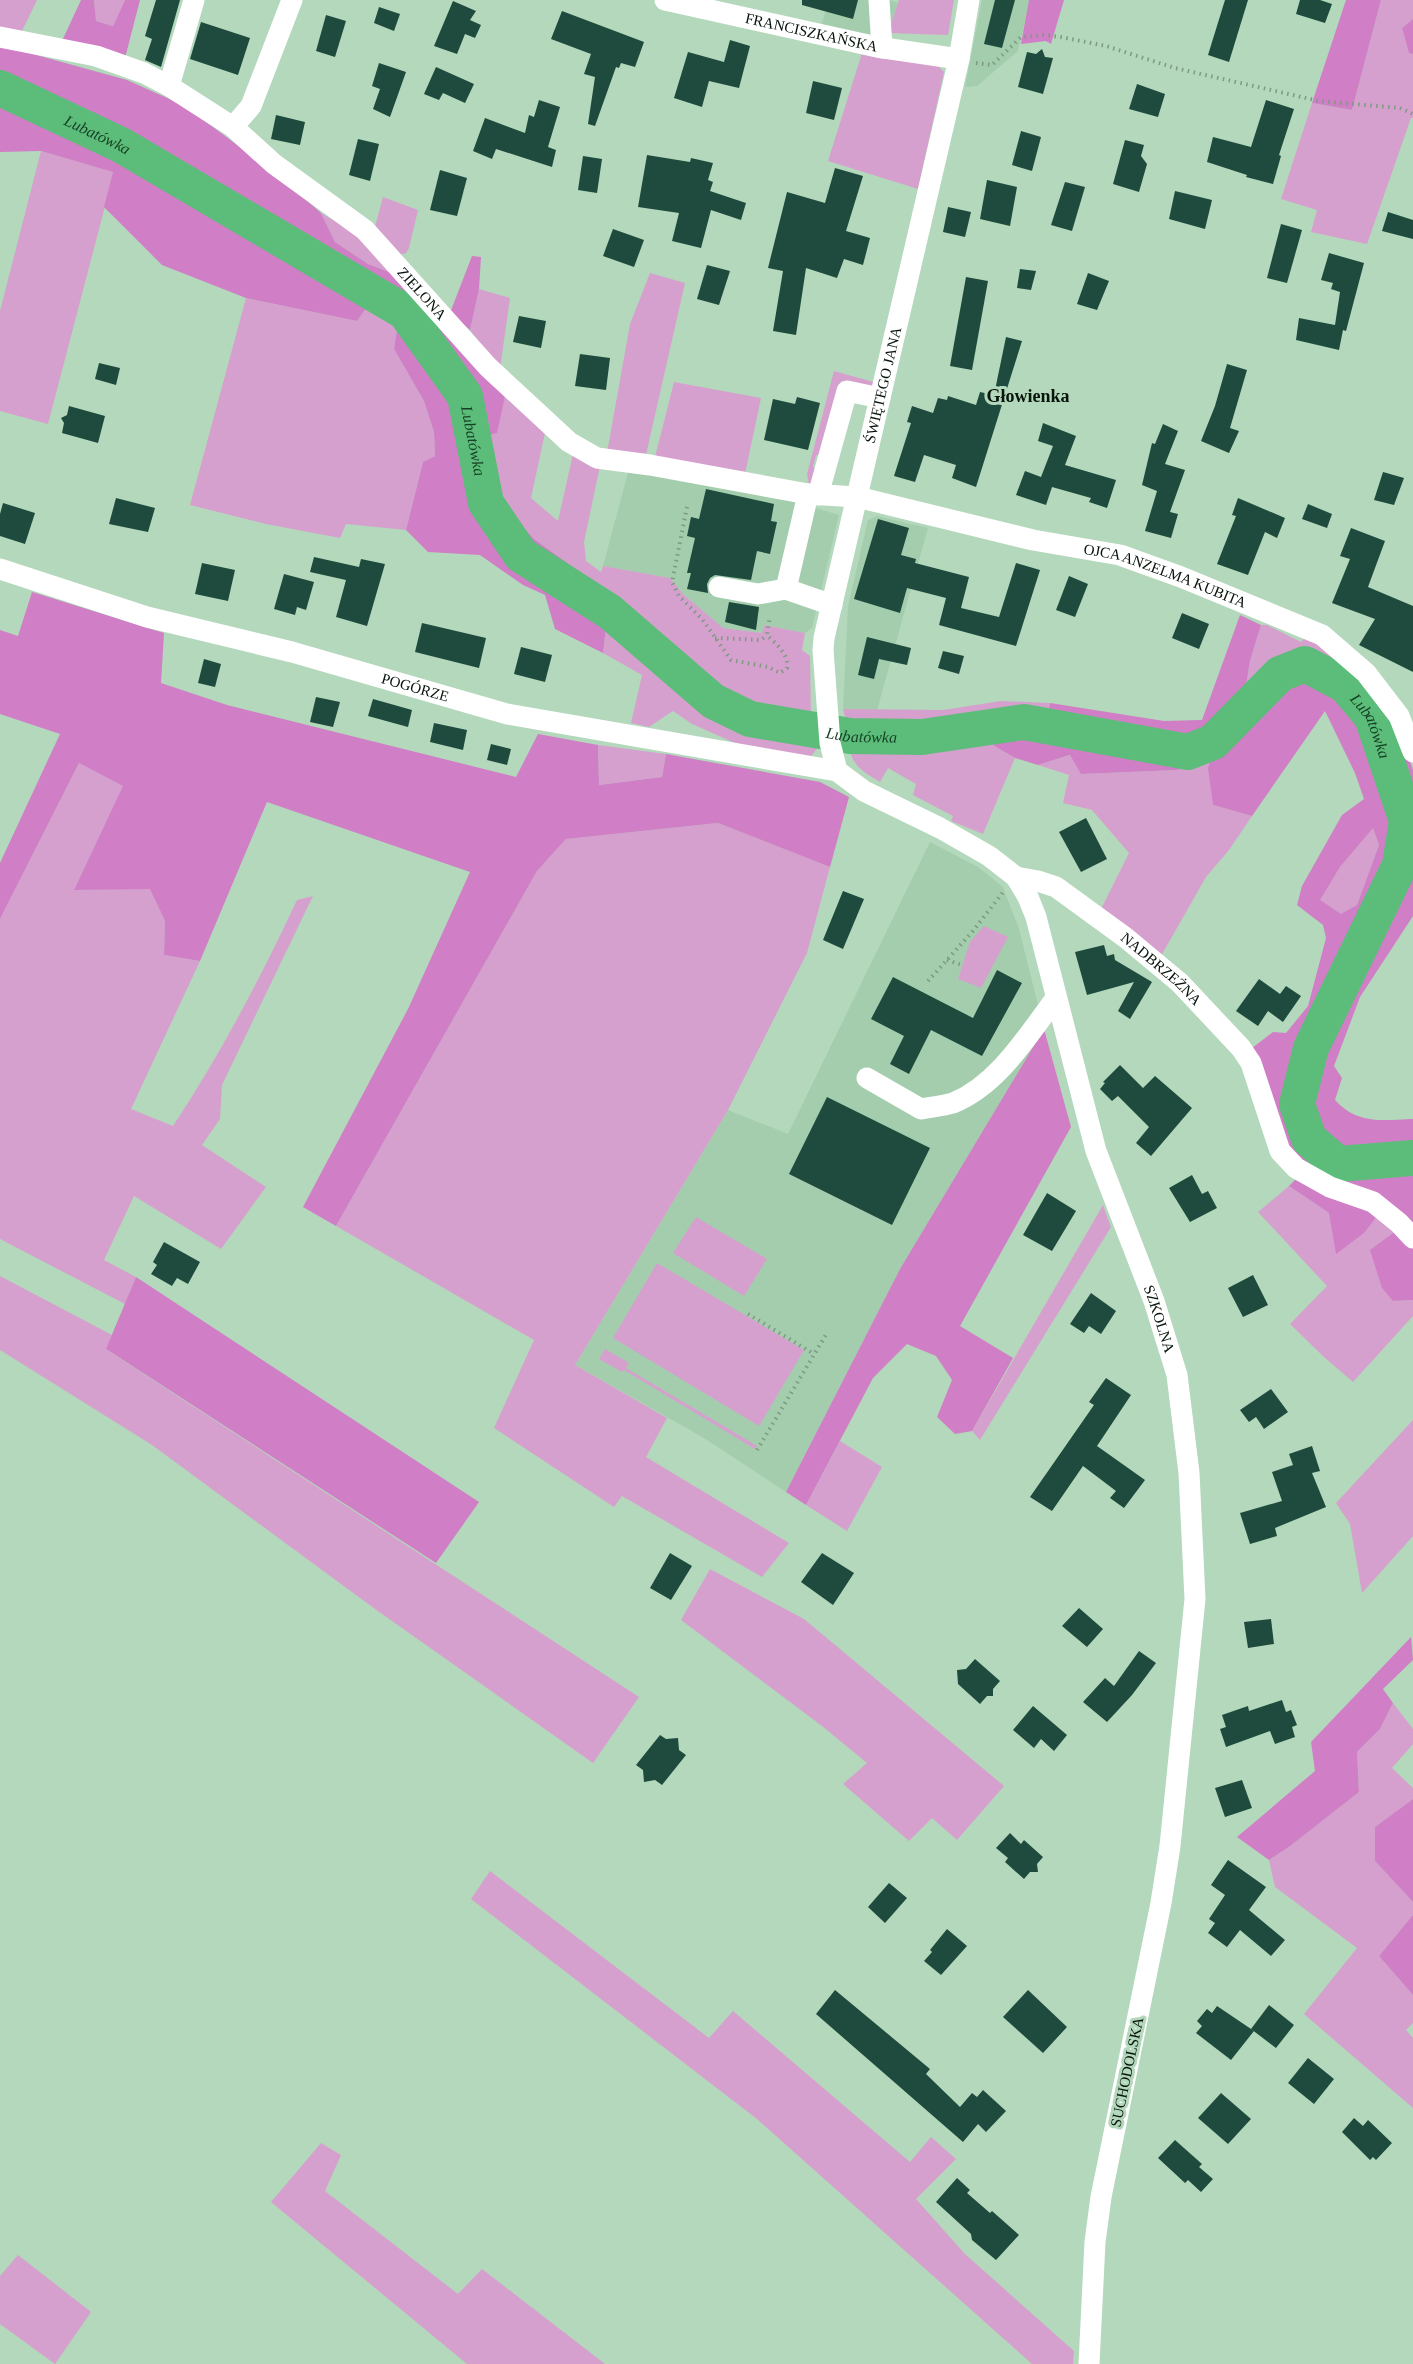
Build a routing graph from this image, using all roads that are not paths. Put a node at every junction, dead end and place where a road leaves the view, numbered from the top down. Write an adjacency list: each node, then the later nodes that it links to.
1 (194, 0): 9 (street)
2 (292, 0): 10 (street)
3 (665, 0): 7 (street, FRANCISZKAŃSKA)
4 (879, 0): 7 (street)
5 (969, 0): 8 (street, ŚWIĘTEGO JANA)
6 (0, 37): 9 (street, ZIELONA)
7 (882, 48): 8 (street, FRANCISZKAŃSKA)
8 (959, 59): 11 (street, ŚWIĘTEGO JANA)
9 (170, 86): 10 (street, ZIELONA)
10 (233, 127): 12 (street, ZIELONA)
11 (880, 398): 12 (street); 13 (street, ŚWIĘTEGO JANA)
12 (813, 495): 13 (street, ZIELONA); 16 (street)
13 (857, 497): 17 (street, ŚWIĘTEGO JANA); 18 (street, OJCA ANZELMA KUBITA)
14 (0, 569): 19 (street, POGÓRZE)
15 (719, 587): 16 (street)
16 (786, 590): 17 (street)
17 (832, 605): 19 (street, ŚWIĘTEGO JANA)
18 (1413, 752)
19 (837, 771): 20 (street, NADBRZEŻNA)
20 (1016, 876): 21 (street, SZKOLNA); 23 (street, NADBRZEŻNA)
21 (1056, 998): 22 (street); 24 (street, SZKOLNA)
22 (867, 1078)
23 (1413, 1238)
24 (1177, 1782): 25 (street, SUCHODOLSKA)
25 (1089, 2364)

